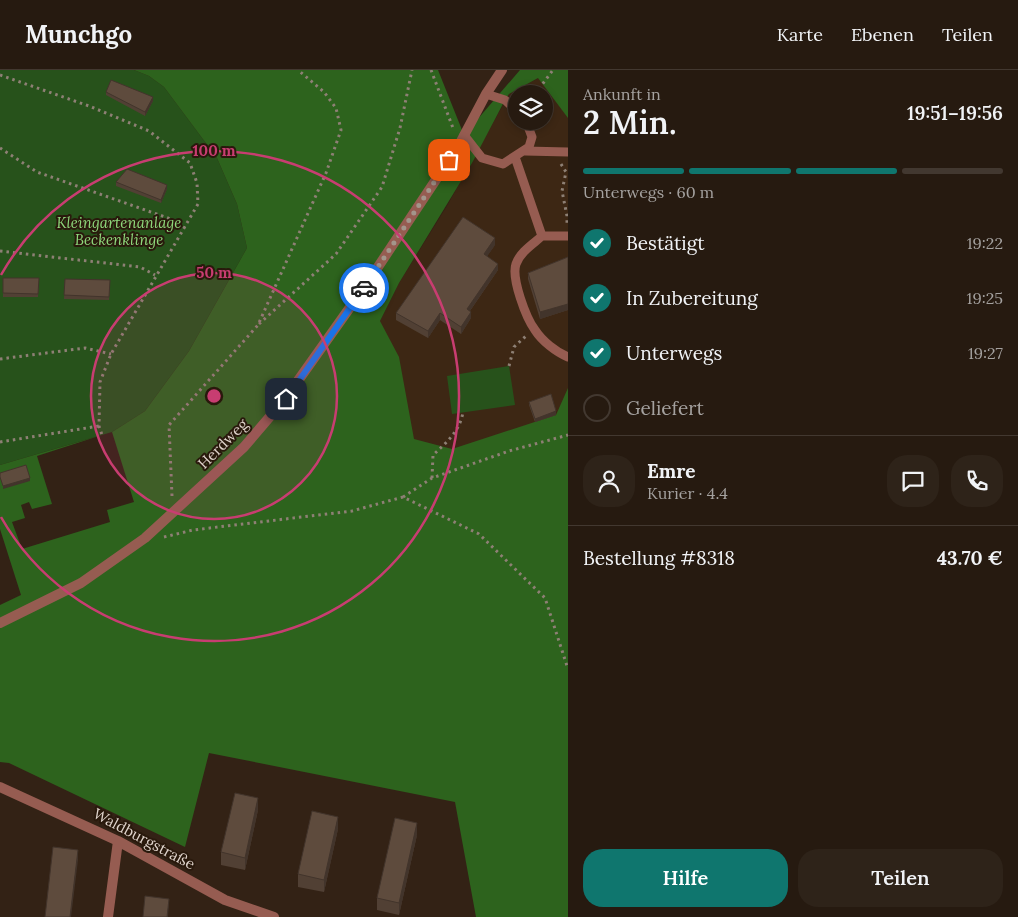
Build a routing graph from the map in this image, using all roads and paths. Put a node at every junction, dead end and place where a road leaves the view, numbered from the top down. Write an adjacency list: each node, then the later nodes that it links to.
1 (298, 70): 25 (path)
2 (412, 70): 25 (path)
3 (431, 70): 11 (path)
4 (502, 70): 8 (street, Herdweg)
5 (553, 70): 7 (path)
6 (0, 75): 20 (path)
7 (542, 85)
8 (486, 94): 9 (lane); 14 (street, Herdweg)
9 (508, 103)
10 (458, 122): 11 (path)
11 (453, 129): 13 (path); 14 (path)
12 (529, 130): 16 (lane)
13 (450, 133)
14 (462, 140): 19 (lane); 38 (street, Herdweg)
15 (0, 148): 20 (path)
16 (525, 151): 17 (lane); 19 (lane)
17 (557, 152): 18 (lane); 22 (path)
18 (568, 152)
19 (515, 157): 21 (lane)
20 (185, 228): 24 (path)
21 (542, 236): 22 (lane); 28 (lane)
22 (567, 236)
23 (0, 251): 24 (path)
24 (155, 275): 27 (path)
25 (258, 325): 38 (path)
26 (527, 335): 30 (path)
27 (111, 354): 29 (path); 32 (path)
28 (568, 357)
29 (0, 359)
30 (509, 366)
31 (463, 412): 36 (path)
32 (99, 426): 33 (path); 35 (path)
33 (102, 435)
34 (568, 435): 36 (path)
35 (0, 442)
36 (432, 478): 37 (path)
37 (403, 497): 39 (path); 41 (path)
38 (176, 511): 39 (street, Herdweg)
39 (145, 538): 40 (street, Herdweg)
40 (0, 623)
41 (568, 669)
42 (0, 786): 43 (street, Waldburgstraße)
43 (118, 840): 44 (street); 45 (street, Waldburgstraße)
44 (108, 917)
45 (274, 917)

